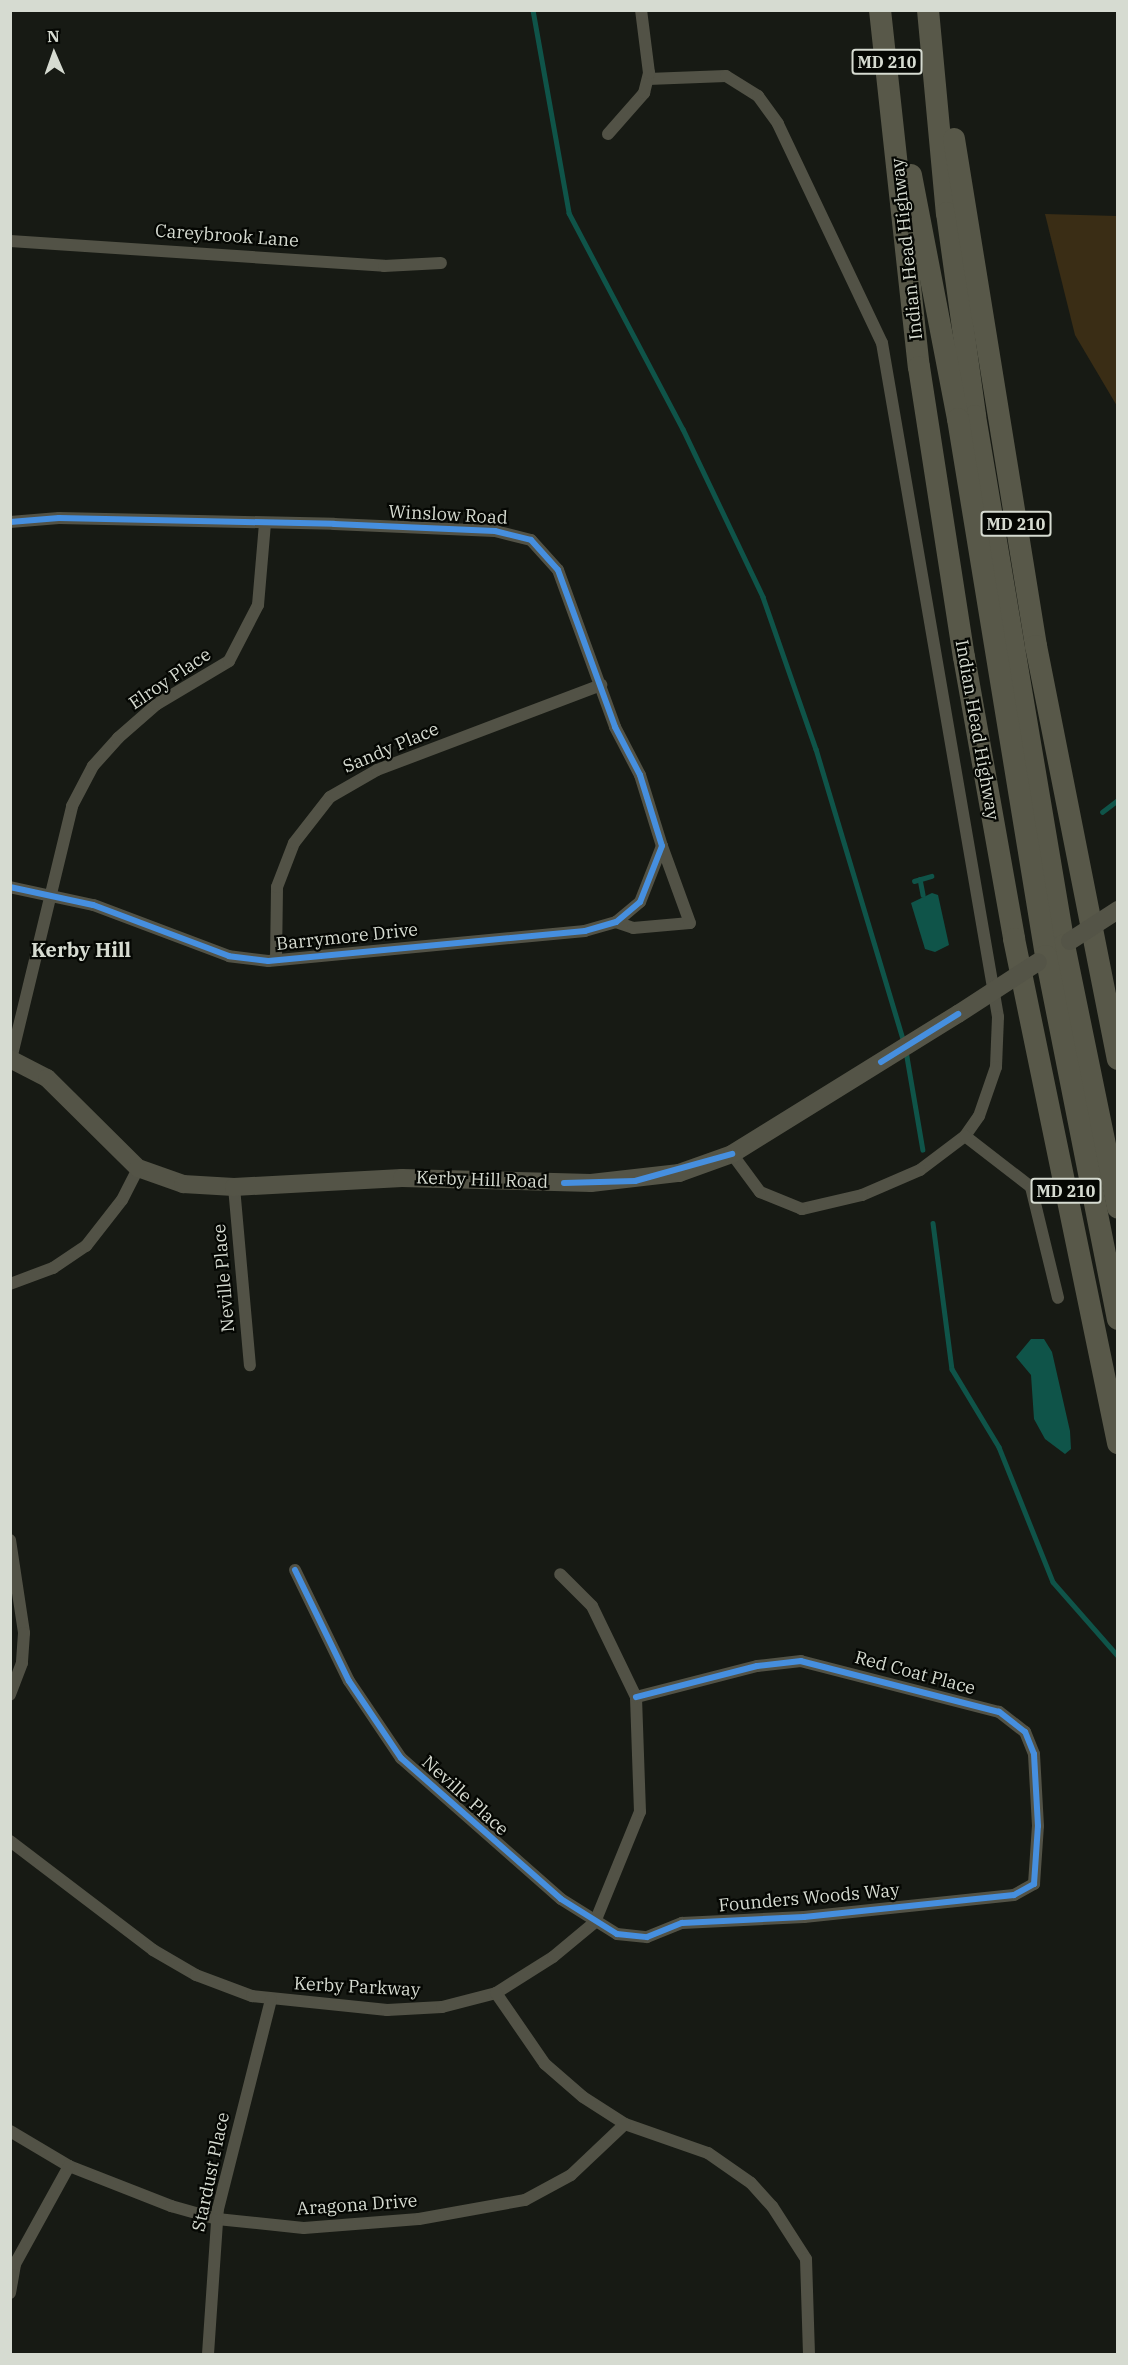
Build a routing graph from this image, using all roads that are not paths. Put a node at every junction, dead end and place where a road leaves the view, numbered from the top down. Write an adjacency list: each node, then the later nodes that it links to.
1 (641, 10): 4 (street)
2 (880, 10): 5 (highway, Indian Head Highway / MD 210)
3 (930, 10): 18 (highway); 21 (highway, MD 210)
4 (648, 79): 6 (street); 22 (street)
5 (894, 112): 18 (highway); 31 (highway, Indian Head Highway / MD 210)
6 (608, 134)
7 (10, 241): 8 (street, Careybrook Lane)
8 (441, 264)
9 (10, 522): 10 (street, Winslow Road)
10 (265, 524): 11 (street, Winslow Road); 14 (street, Elroy Place)
11 (602, 685): 12 (street, Winslow Road); 19 (street, Sandy Place)
12 (662, 846): 16 (street); 17 (street, Winslow Road)
13 (10, 887): 14 (street)
14 (48, 896): 19 (street, Barrymore Drive); 20 (street, Elroy Place)
15 (1118, 910): 18 (main road, Kerby Hill Road, bridge)
16 (616, 922): 17 (street, Barrymore Drive); 19 (street, Barrymore Drive)
17 (690, 923)
18 (1054, 951): 23 (main road, Kerby Hill Road, bridge); 26 (highway); 29 (highway)
19 (276, 960)
20 (11, 1059): 24 (main road, Kerby Hill Road)
21 (1118, 1059)
22 (965, 1136): 23 (street); 28 (street)
23 (732, 1154): 25 (main road, Kerby Hill Road)
24 (138, 1168): 25 (main road, Kerby Hill Road); 27 (street)
25 (234, 1187): 30 (street, Neville Place)
26 (1118, 1207)
27 (10, 1284)
28 (1058, 1298)
29 (1118, 1319)
30 (250, 1365)
31 (1118, 1443)
32 (10, 1540): 35 (street)
33 (296, 1570): 39 (street, Neville Place)
34 (560, 1574): 36 (street, Kerby Parkway)
35 (10, 1695)
36 (636, 1697): 38 (street, Red Coat Place); 39 (street, Kerby Parkway)
37 (10, 1841): 41 (street, Kerby Parkway)
38 (1031, 1888): 39 (street, Founders Woods Way)
39 (595, 1922): 40 (street, Kerby Parkway)
40 (496, 1993): 41 (street, Kerby Parkway); 42 (street)
41 (271, 2000): 45 (street, Stardust Place)
42 (625, 2124): 45 (street, Aragona Drive); 48 (street)
43 (10, 2131): 44 (street, Aragona Drive)
44 (69, 2166): 45 (street, Aragona Drive); 46 (street)
45 (217, 2219): 47 (street, Stardust Place)
46 (10, 2293)
47 (208, 2355)
48 (809, 2355)

